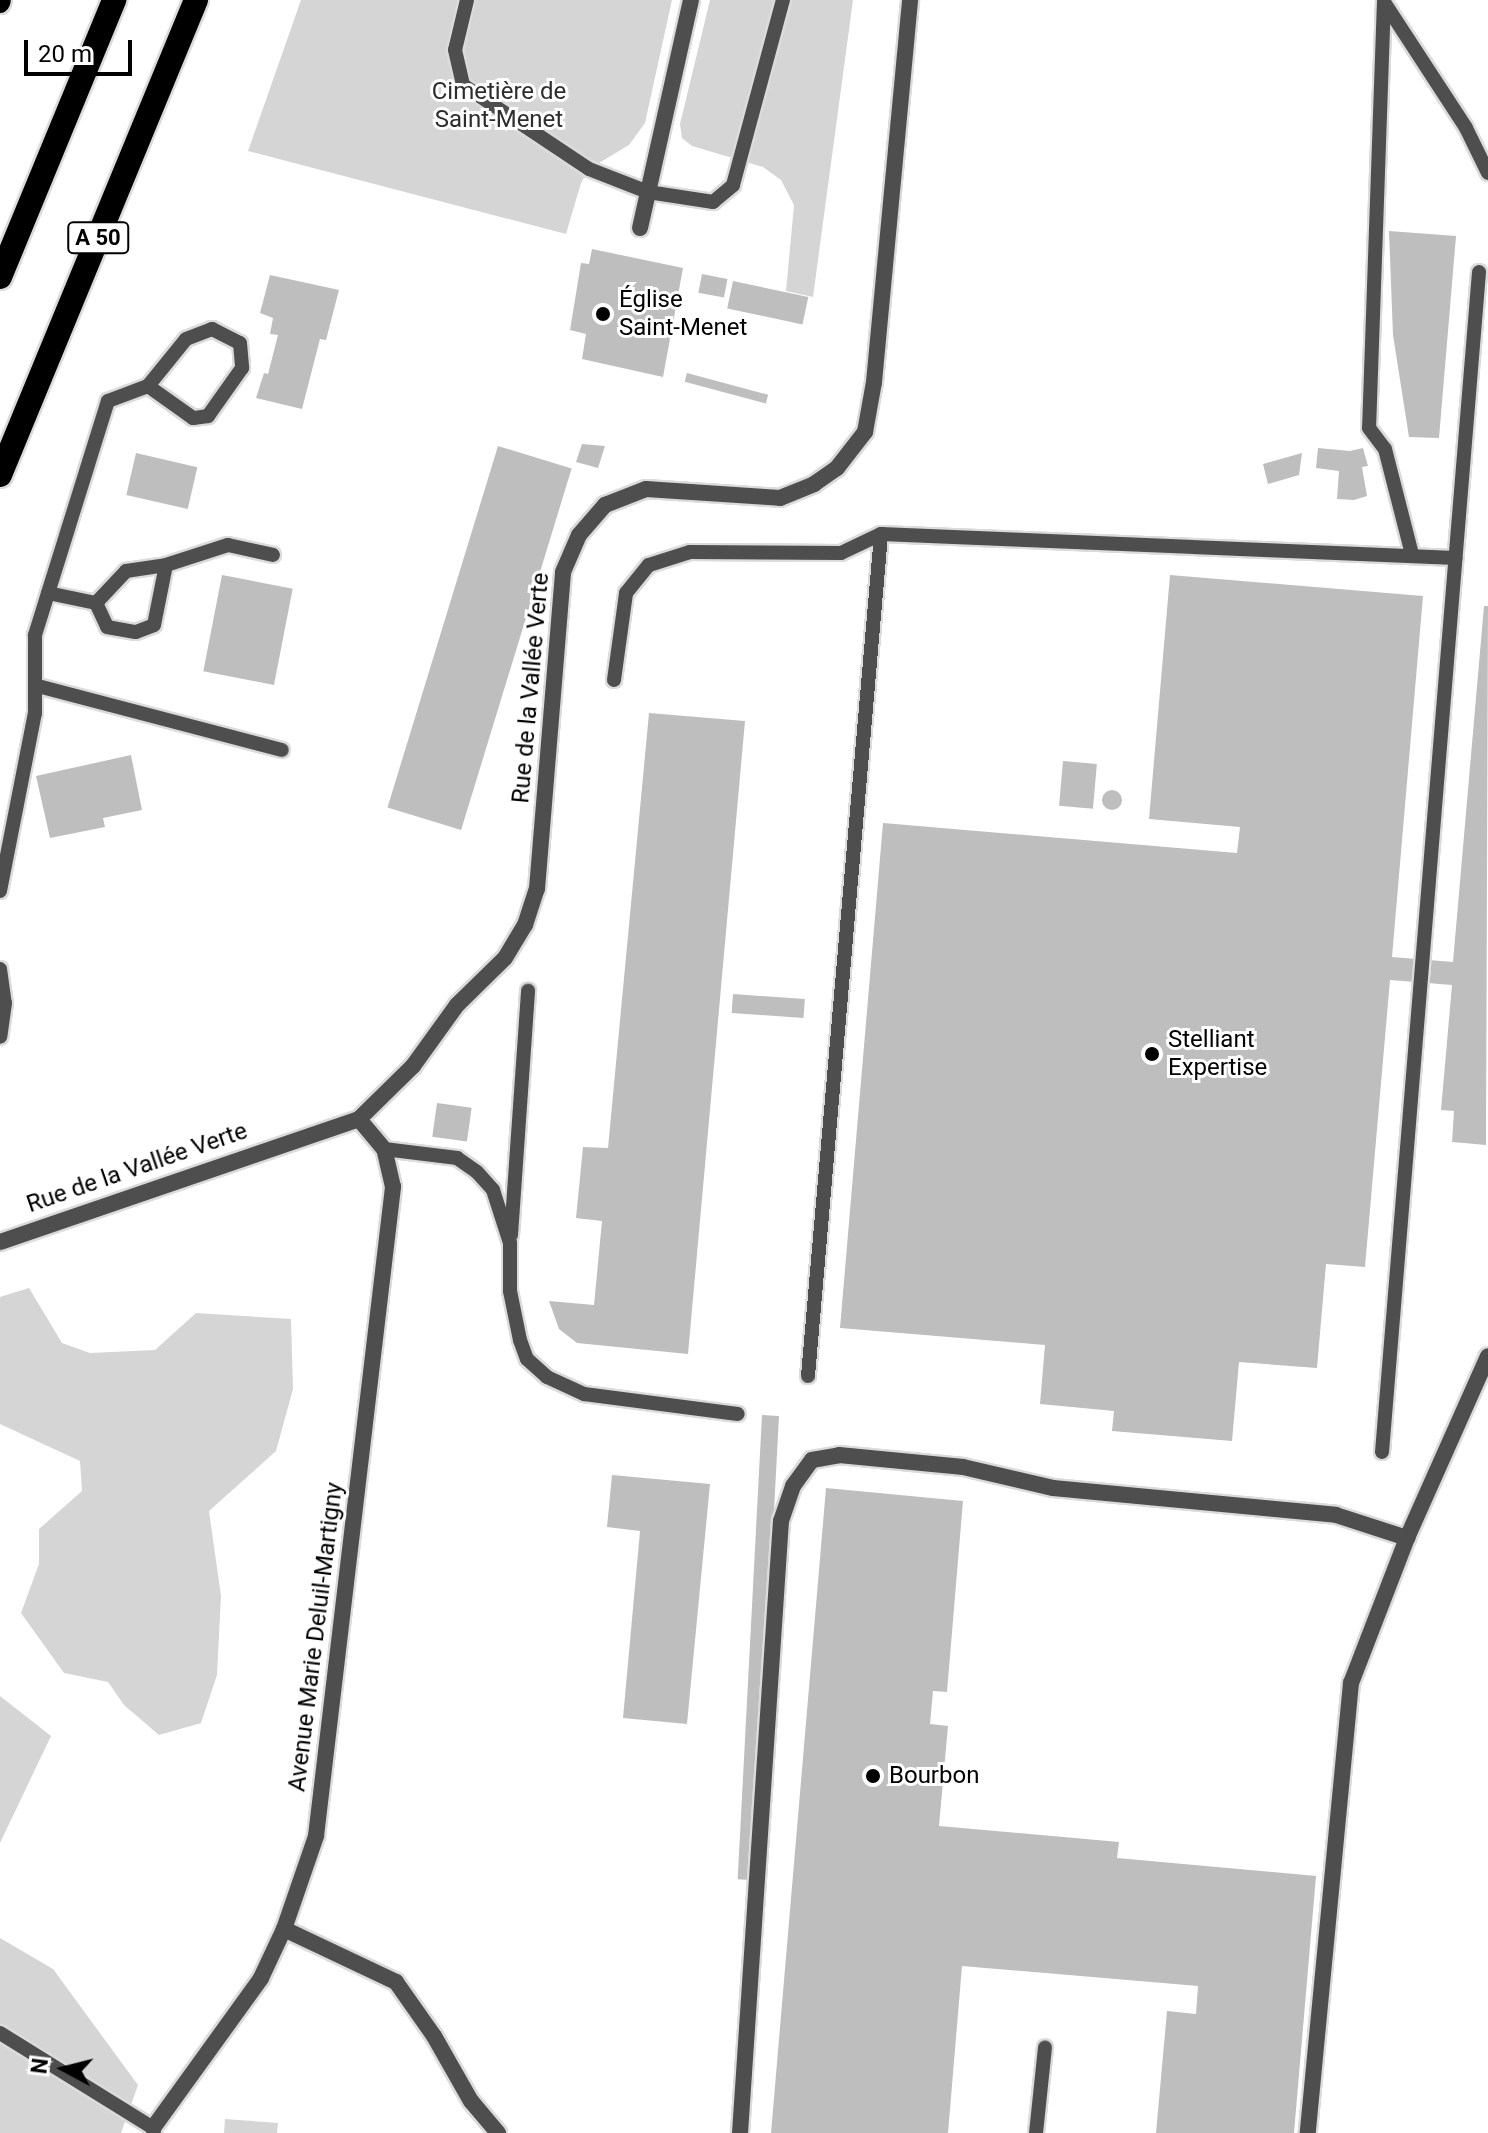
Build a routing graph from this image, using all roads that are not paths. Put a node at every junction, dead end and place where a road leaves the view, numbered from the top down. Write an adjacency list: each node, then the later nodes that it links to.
1 (114, 0): 12 (highway)
2 (196, 0): 14 (highway, A 50)
3 (467, 0): 9 (lane)
4 (691, 0): 9 (street)
5 (783, 0): 9 (lane)
6 (910, 0): 29 (street, Rue de la Vallée Verte)
7 (1384, 1): 8 (lane); 16 (lane)
8 (1488, 173)
9 (648, 192): 10 (street)
10 (640, 228)
11 (1479, 272): 18 (lane)
12 (0, 277)
13 (148, 386): 13 (lane); 20 (lane)
14 (0, 475)
15 (881, 534): 16 (lane); 22 (lane); 34 (lane)
16 (1412, 554): 18 (lane)
17 (273, 555): 19 (lane)
18 (1455, 558): 36 (lane)
19 (166, 565): 21 (lane); 21 (lane)
20 (48, 593): 21 (lane); 23 (lane)
21 (96, 603)
22 (614, 680)
23 (38, 686): 24 (lane); 25 (lane)
24 (282, 750)
25 (0, 891)
26 (0, 969): 28 (lane)
27 (528, 991): 32 (lane)
28 (0, 1037)
29 (359, 1119): 30 (street, Avenue Marie Deluil-Martigny); 31 (street, Rue de la Vallée Verte)
30 (384, 1149): 32 (lane); 38 (street, Avenue Marie Deluil-Martigny)
31 (0, 1242)
32 (510, 1243): 35 (lane)
33 (1488, 1356): 37 (street)
34 (808, 1376)
35 (738, 1414)
36 (1382, 1452)
37 (1407, 1538): 43 (street); 45 (street)
38 (284, 1929): 41 (street, Avenue Marie Deluil-Martigny); 42 (street)
39 (0, 2033): 41 (lane)
40 (1045, 2047): 44 (lane)
41 (153, 2131)
42 (498, 2133)
43 (740, 2133)
44 (1036, 2133)
45 (1308, 2133)

